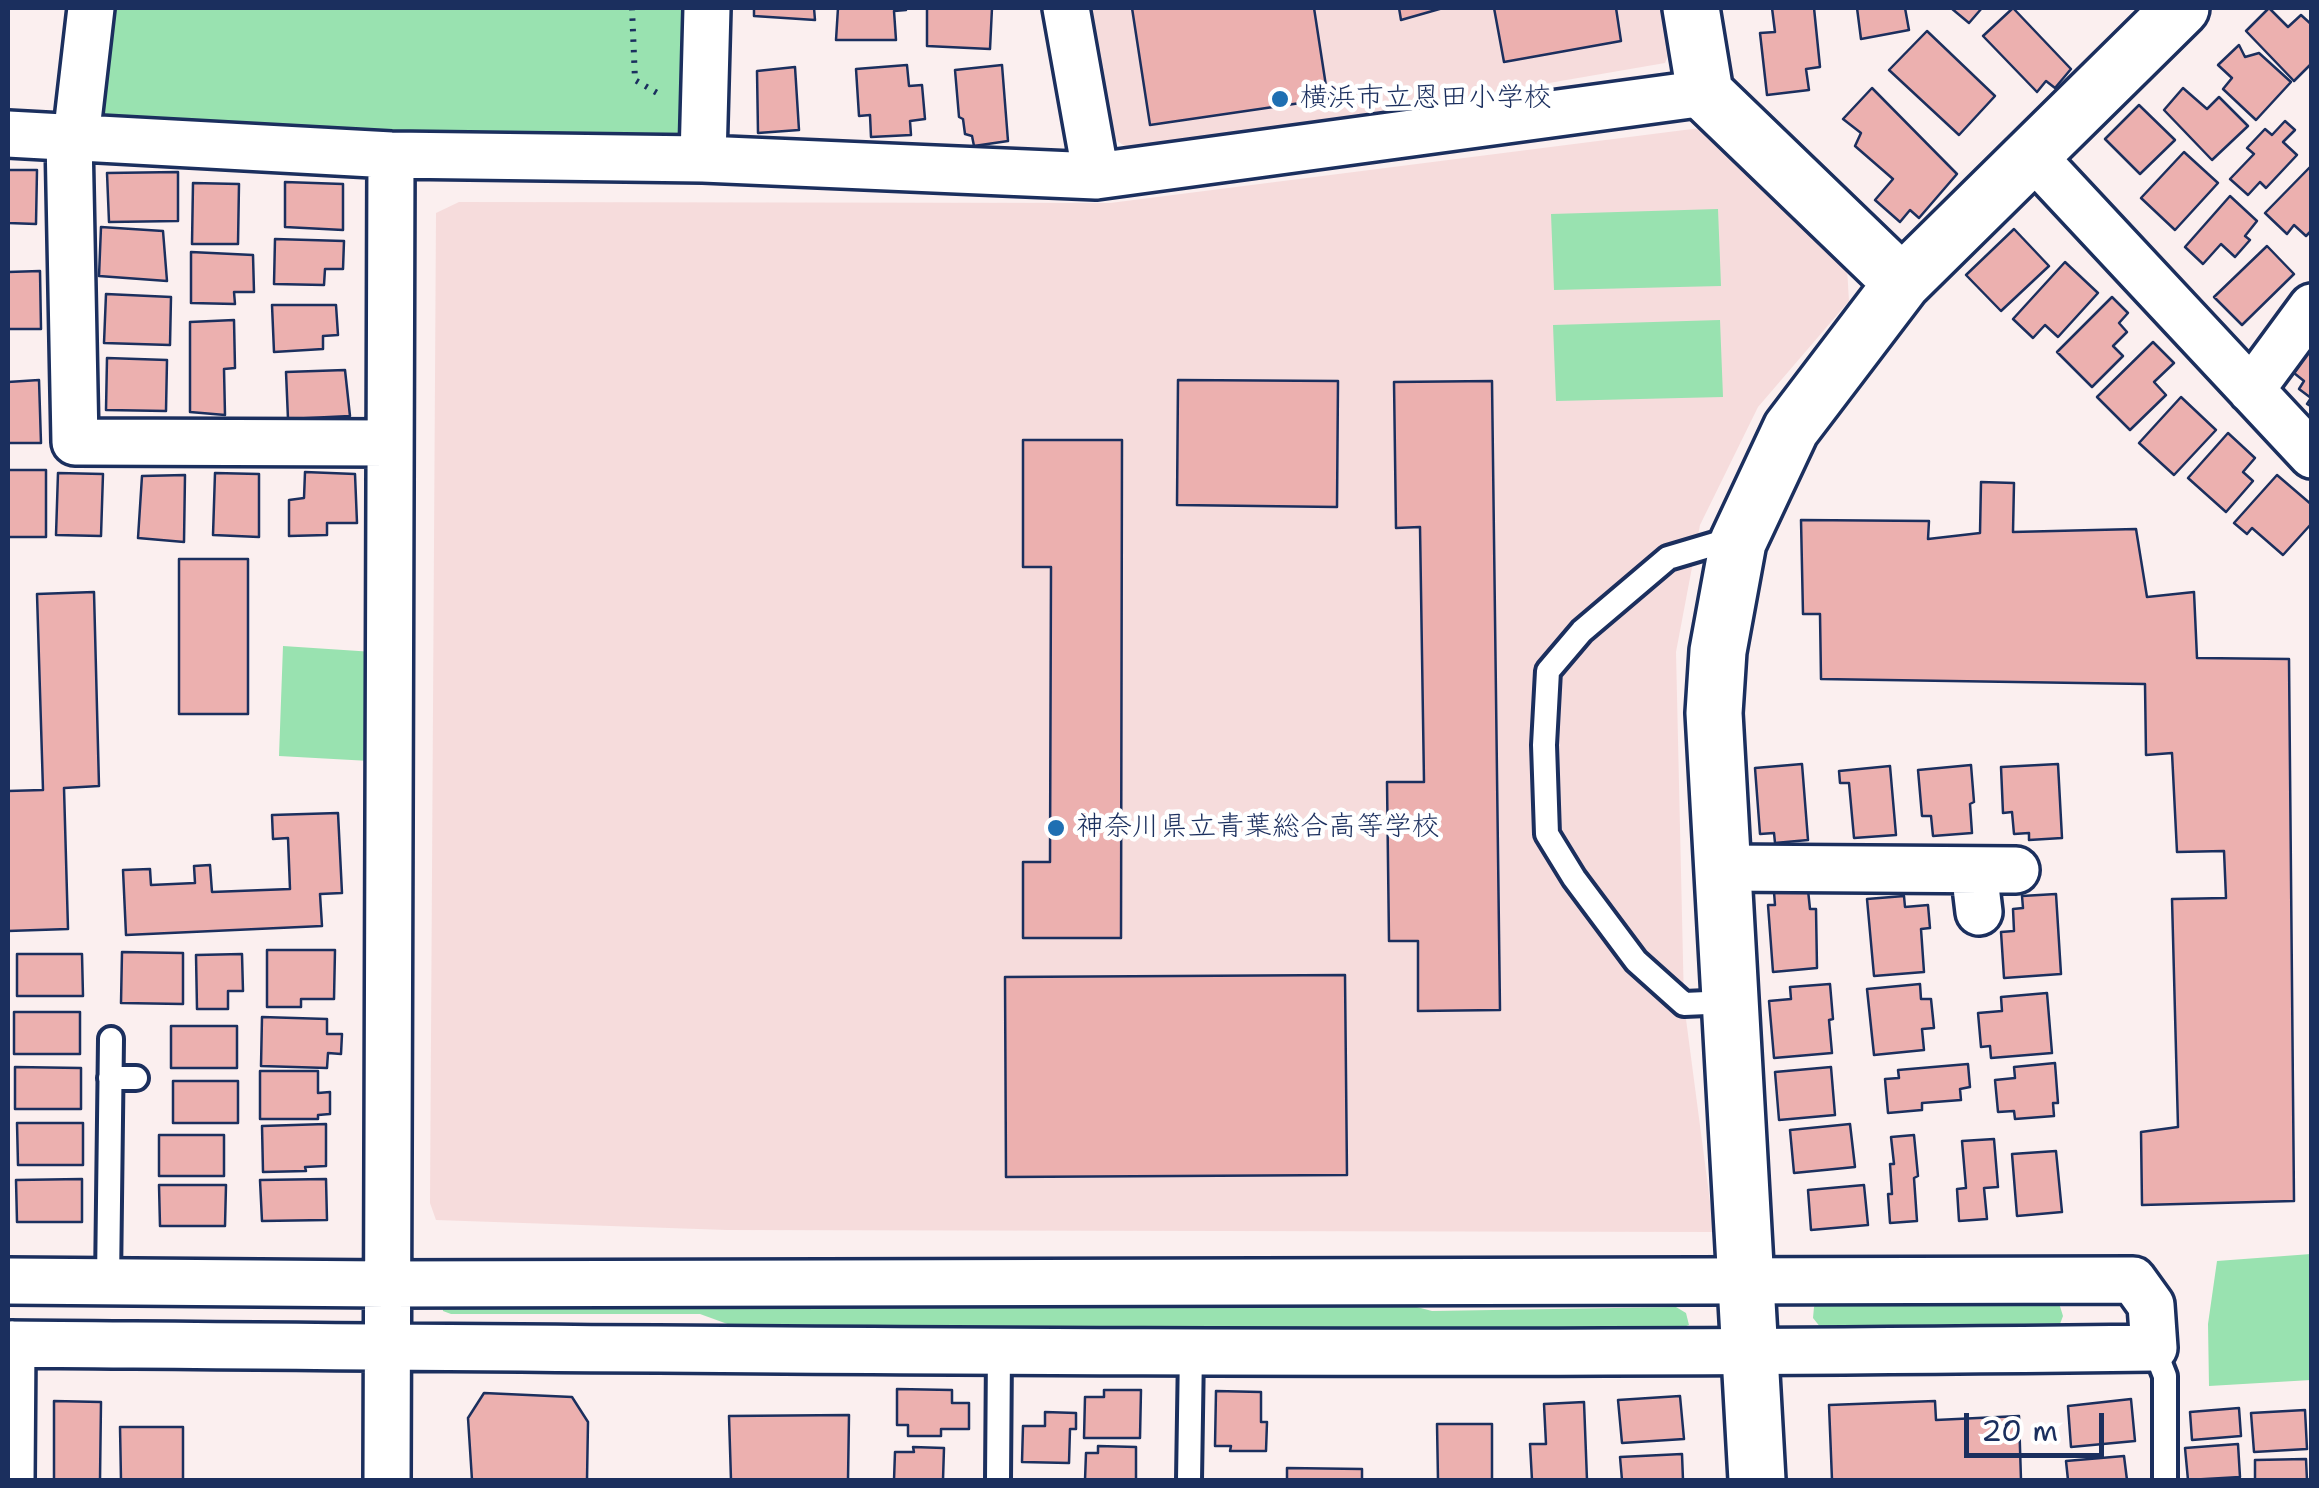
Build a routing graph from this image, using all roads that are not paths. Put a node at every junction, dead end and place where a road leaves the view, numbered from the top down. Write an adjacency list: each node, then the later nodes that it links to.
1 (91, 8): 8 (street)
2 (707, 8): 11 (street)
3 (1066, 8): 12 (street)
4 (1690, 8): 6 (street)
5 (2181, 8): 10 (street)
6 (1705, 93): 12 (street); 13 (street)
7 (8, 134): 8 (street)
8 (73, 138): 9 (street); 16 (street)
9 (392, 154): 11 (street); 16 (street)
10 (2032, 155): 13 (street); 15 (street)
11 (703, 159): 12 (street)
12 (1096, 176)
13 (1902, 283): 18 (street)
14 (2312, 307): 15 (street)
15 (2251, 390): 17 (street)
16 (390, 443): 28 (street)
17 (2312, 455)
18 (1738, 542): 19 (street); 21 (lane)
19 (1722, 868): 20 (street); 21 (street)
20 (1990, 884)
21 (1730, 1002): 25 (street)
22 (110, 1039): 23 (lane)
23 (110, 1078): 24 (lane); 27 (lane)
24 (136, 1078)
25 (1745, 1280): 28 (street); 31 (street); 34 (street)
26 (8, 1281): 27 (street)
27 (108, 1282): 28 (street)
28 (386, 1284): 30 (street)
29 (10, 1344): 30 (street); 35 (street)
30 (386, 1348): 32 (street); 36 (street)
31 (2154, 1348): 34 (street); 40 (lane)
32 (999, 1350): 33 (street); 37 (lane)
33 (1190, 1351): 34 (street); 38 (lane)
34 (1750, 1353): 39 (street)
35 (11, 1480)
36 (387, 1480)
37 (998, 1480)
38 (1190, 1480)
39 (1757, 1480)
40 (2164, 1480)

